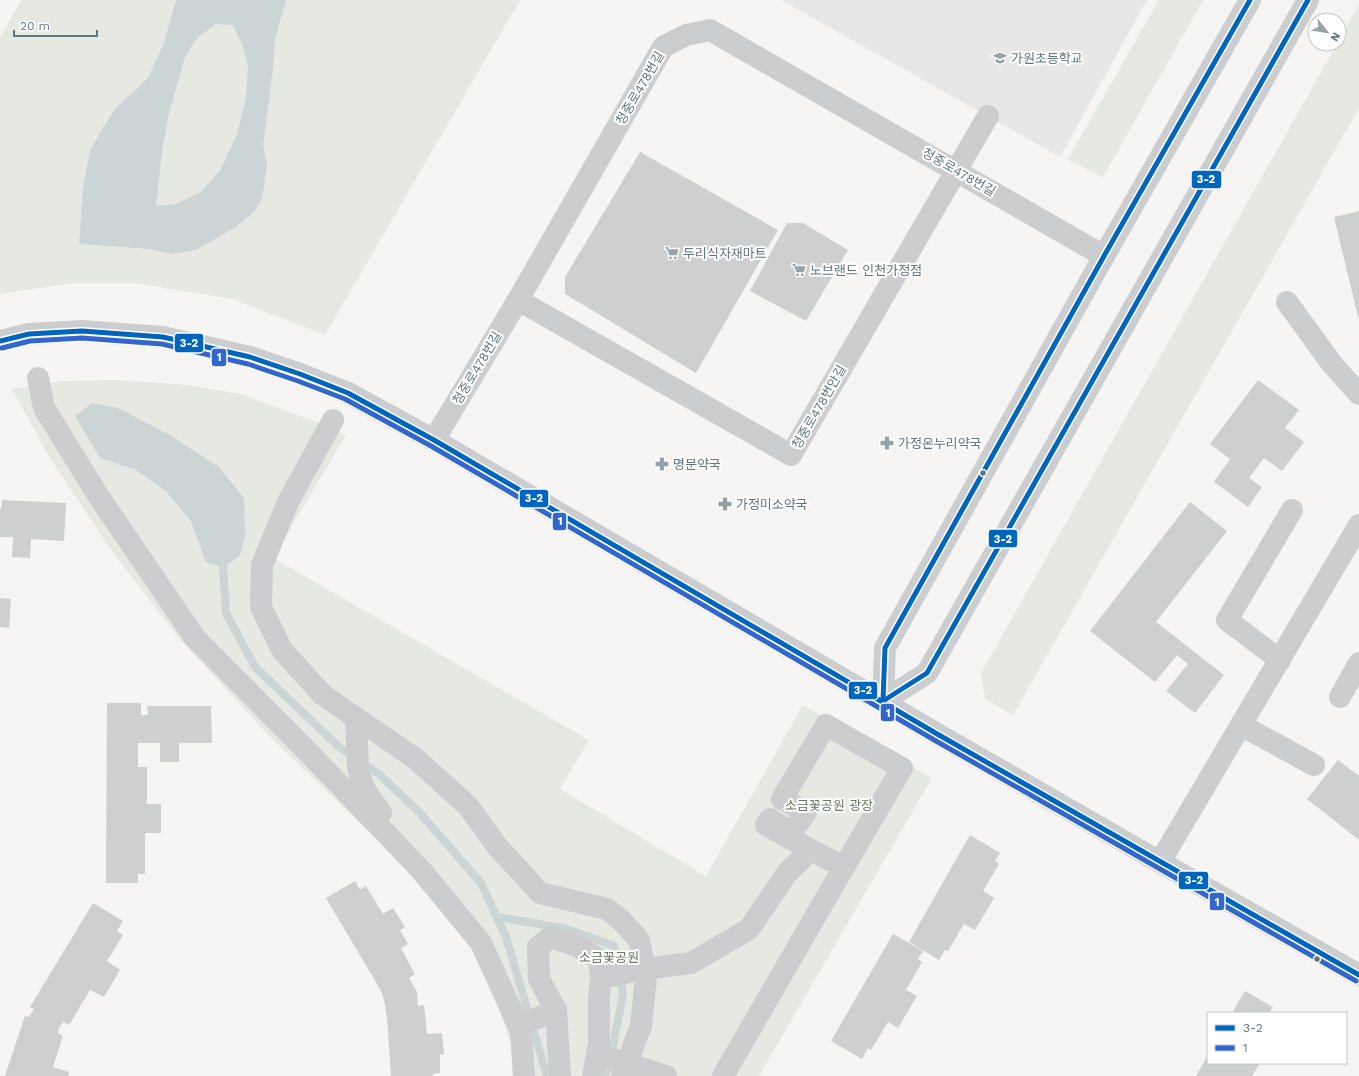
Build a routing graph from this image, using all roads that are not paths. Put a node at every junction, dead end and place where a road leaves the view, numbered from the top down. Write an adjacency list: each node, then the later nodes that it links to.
1 (1250, 0): 5 (street)
2 (1308, 0): 18 (street)
3 (988, 116): 4 (street)
4 (957, 171): 5 (street, 청중로478번길); 6 (street, 청중로478번길); 6 (street, 청중로478번안길)
5 (1104, 256): 18 (street)
6 (518, 300): 12 (street, 청중로478번길)
7 (1286, 302): 10 (street)
8 (0, 341): 12 (street)
9 (38, 378): 25 (street)
10 (1359, 394)
11 (333, 420): 19 (street)
12 (434, 440): 18 (street)
13 (1292, 510): 15 (street)
14 (1359, 525): 15 (street)
15 (1280, 660): 20 (street)
16 (1359, 663): 17 (street)
17 (1340, 697)
18 (883, 701): 23 (street)
19 (356, 718): 25 (street); 26 (street)
20 (1241, 725): 21 (street); 23 (street)
21 (1314, 765)
22 (811, 850): 24 (street); 24 (street); 26 (street)
23 (1160, 862): 27 (street)
24 (844, 867): 37 (street)
25 (421, 870): 30 (street)
26 (644, 969): 28 (street); 32 (street)
27 (1359, 975)
28 (601, 978): 29 (street); 31 (street)
29 (556, 1010): 30 (street); 34 (street)
30 (518, 1026): 33 (street)
31 (597, 1054): 32 (street); 35 (street)
32 (624, 1070): 36 (street)
33 (524, 1076)
34 (560, 1076)
35 (593, 1076)
36 (666, 1076)
37 (723, 1076)

